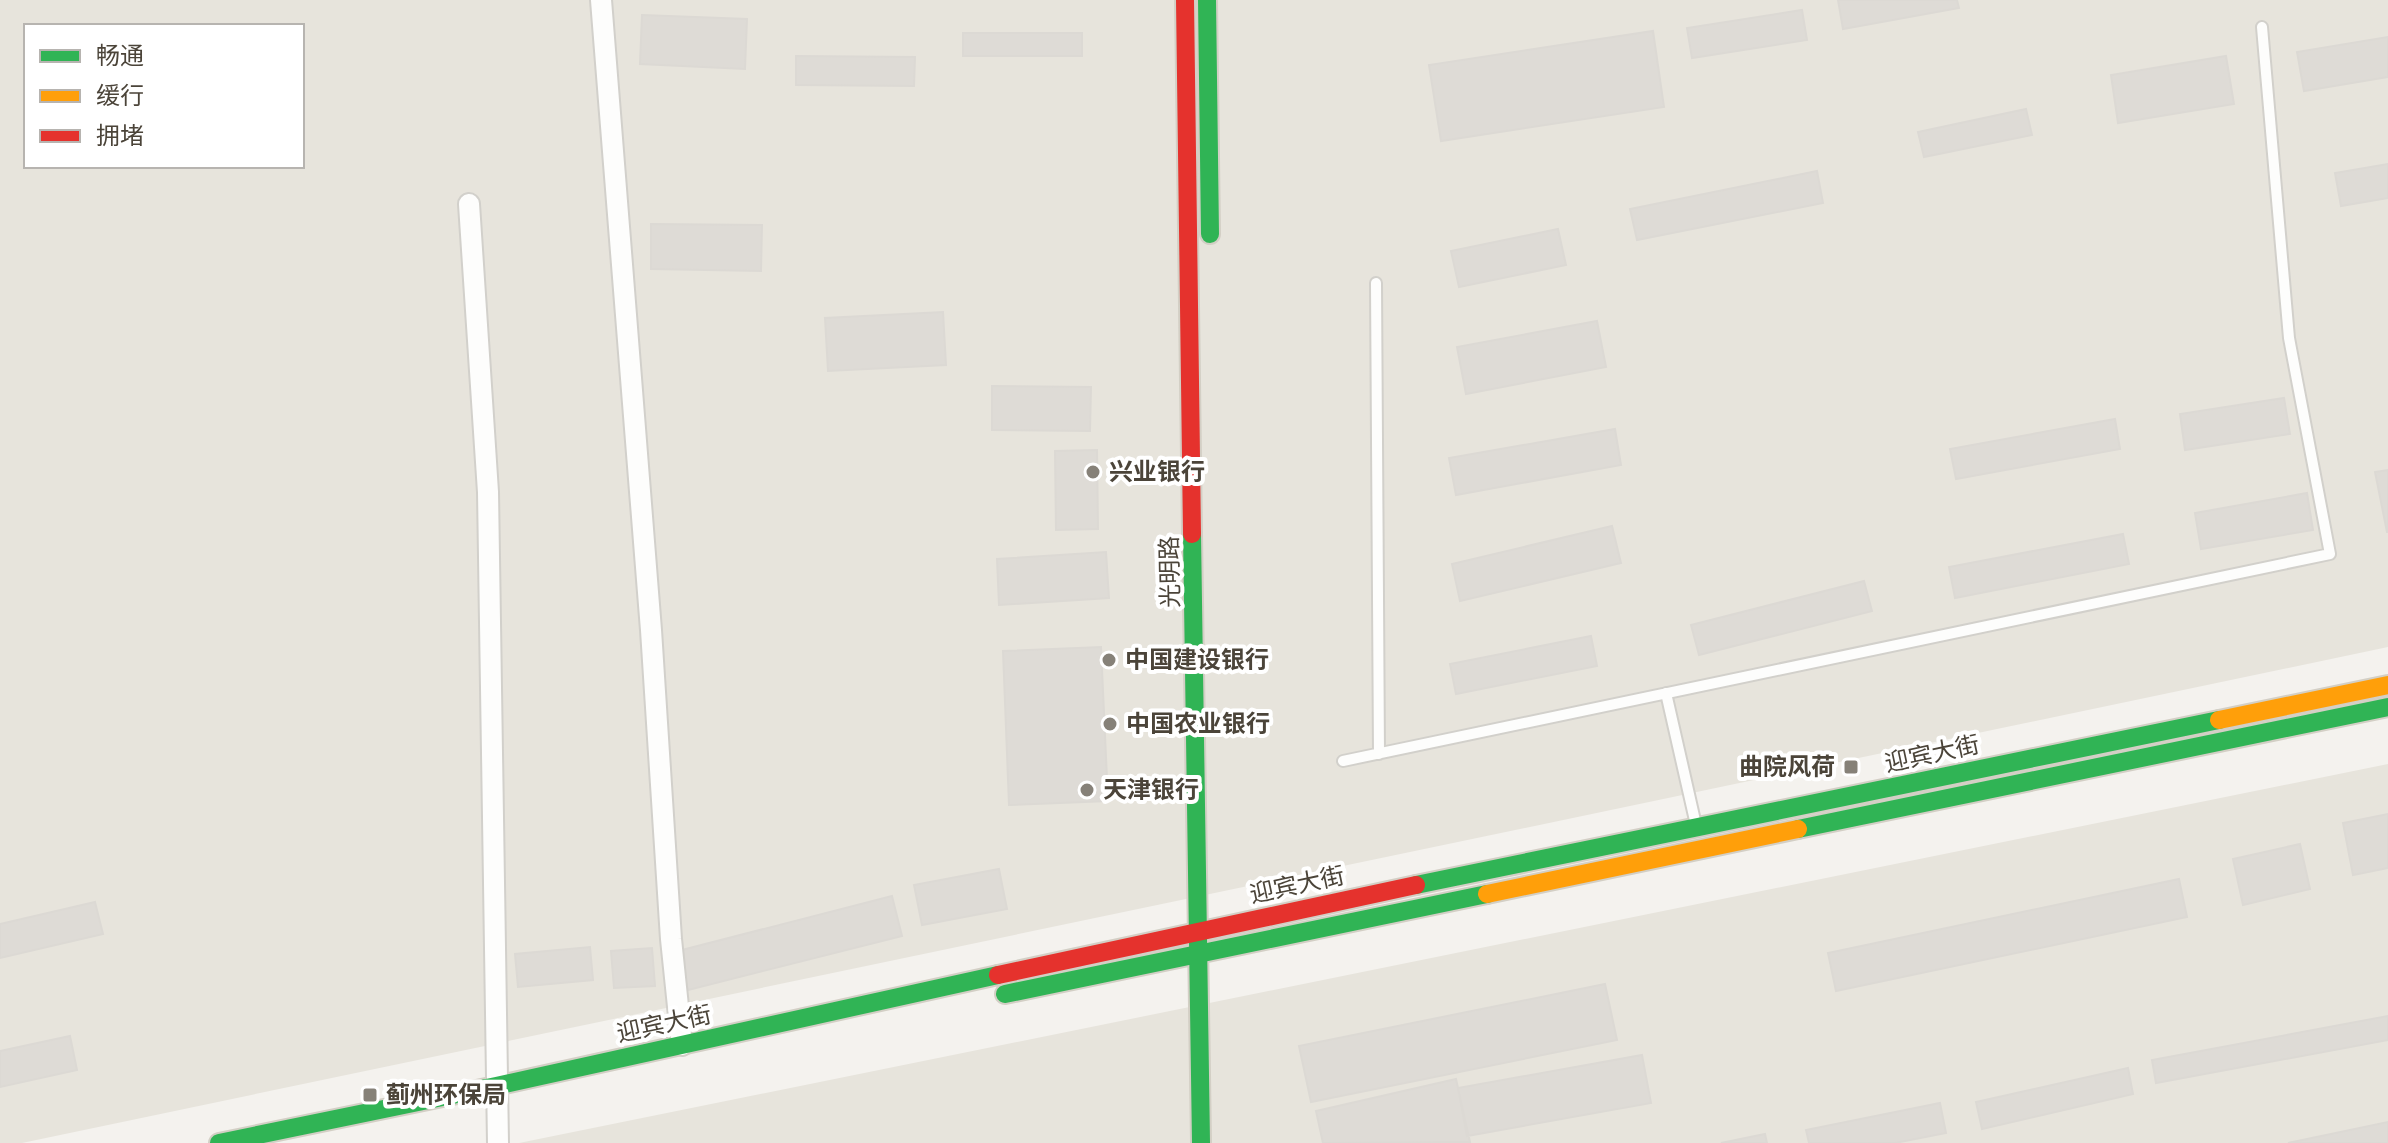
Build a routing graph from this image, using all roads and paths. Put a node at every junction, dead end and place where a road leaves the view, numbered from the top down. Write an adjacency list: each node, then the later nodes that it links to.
1 (601, 0): 17 (street)
2 (1185, 0): 14 (main road, 光明路)
3 (1207, 0): 6 (main road)
4 (2262, 27): 9 (lane)
5 (469, 204): 19 (street)
6 (1210, 254)
7 (1376, 283): 11 (lane)
8 (2388, 685): 13 (main road, 迎宾大街)
9 (1666, 693): 11 (lane); 13 (lane)
10 (2388, 707): 15 (main road, 迎宾大街)
11 (1379, 754): 12 (lane)
12 (1343, 761)
13 (1697, 826): 14 (main road, 迎宾大街)
14 (1211, 922): 15 (main road, 光明路); 17 (main road, 迎宾大街)
15 (1211, 955): 16 (main road, 迎宾大街); 23 (main road, 光明路)
16 (981, 1000)
17 (682, 1045): 19 (main road, 迎宾大街)
18 (637, 1074): 19 (main road, 迎宾大街)
19 (496, 1095): 20 (main road, 迎宾大街); 21 (main road, 迎宾大街); 22 (street)
20 (421, 1120)
21 (219, 1143)
22 (498, 1143)
23 (1201, 1143)

